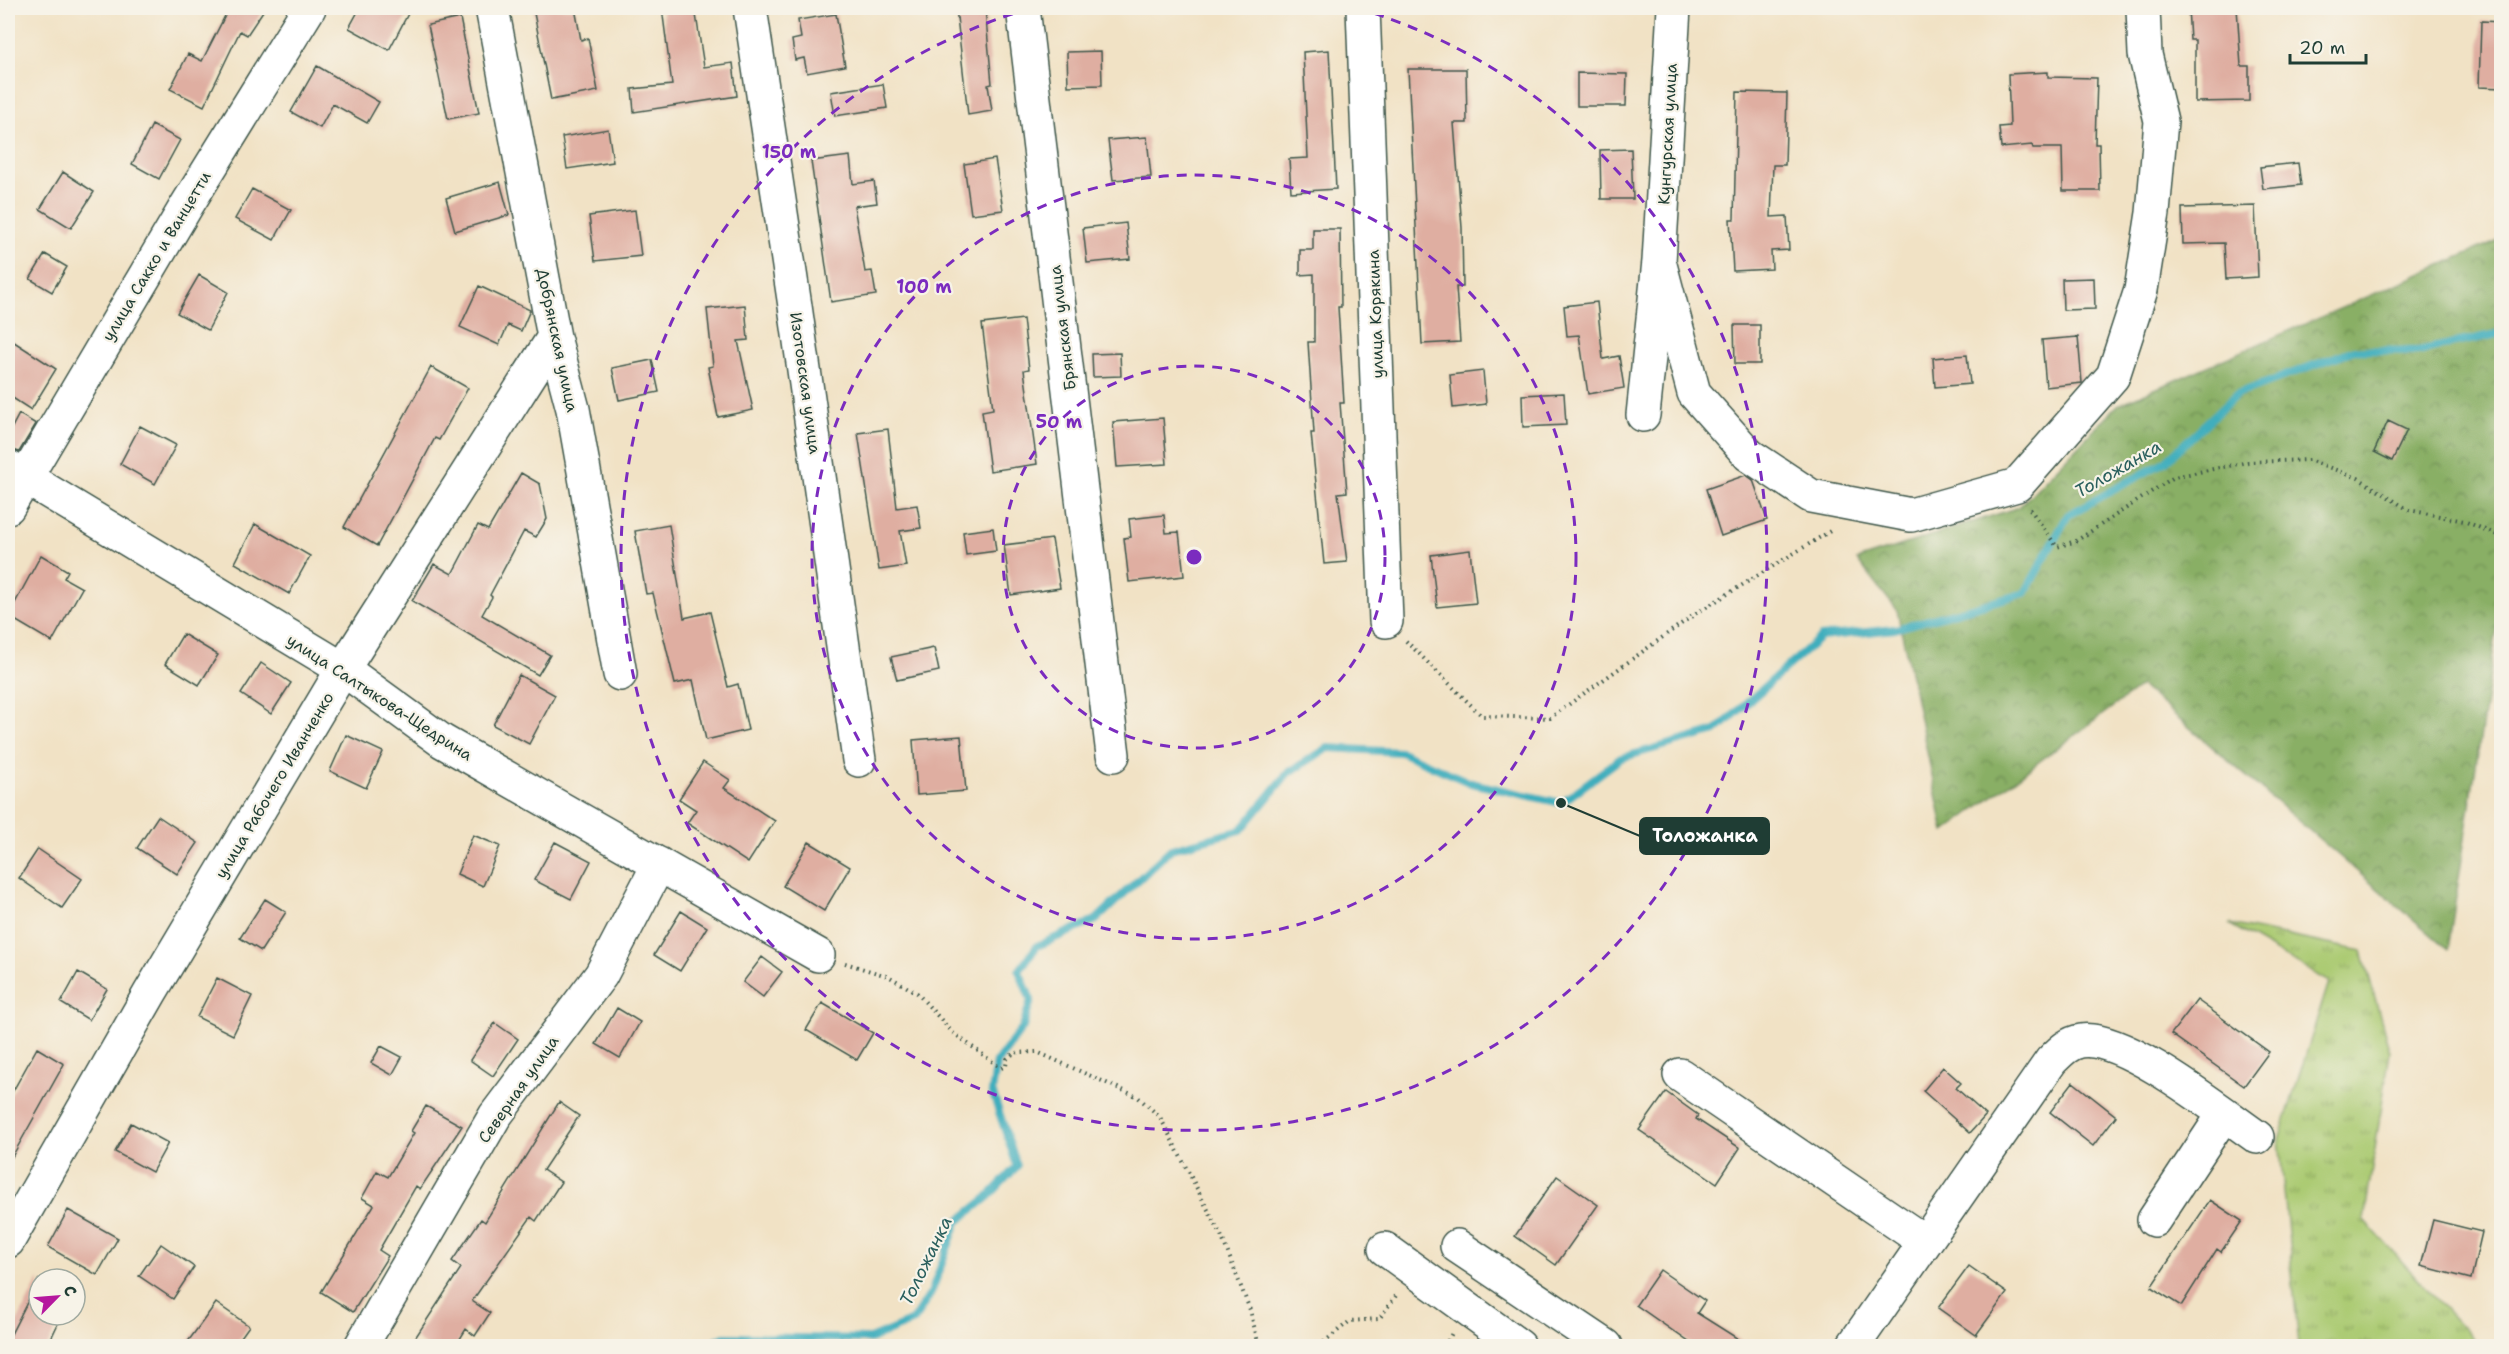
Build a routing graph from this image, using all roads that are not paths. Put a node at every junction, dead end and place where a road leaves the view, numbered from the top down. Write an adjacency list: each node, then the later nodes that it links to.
1 (309, 8): 11 (street, улица Сакко и Ванцетти)
2 (492, 8): 9 (street, Добрянская улица)
3 (750, 8): 17 (street, Изотовская улица)
4 (1023, 8): 16 (street, Брянская улица)
5 (1363, 8): 13 (street, улица Корякина)
6 (1674, 8): 8 (street, Кунгурская улица)
7 (2143, 8): 8 (street)
8 (1659, 261): 10 (street, Кунгурская улица)
9 (554, 337): 14 (street, улица Рабочего Иванченко); 15 (street, Добрянская улица)
10 (1643, 415)
11 (16, 471): 12 (street, улица Сакко и Ванцетти); 14 (street, улица Салтыкова-Щедрина)
12 (8, 507)
13 (1386, 621)
14 (343, 669): 18 (street, улица Салтыкова-Щедрина); 24 (street, улица Рабочего Иванченко)
15 (620, 674)
16 (1113, 755)
17 (859, 760)
18 (659, 864): 19 (street, улица Салтыкова-Щедрина); 28 (street, Северная улица)
19 (818, 955)
20 (1680, 1075): 25 (street)
21 (2224, 1114): 22 (street); 23 (street); 25 (street)
22 (2257, 1137)
23 (2154, 1220)
24 (8, 1241)
25 (1925, 1242): 31 (street)
26 (1457, 1246): 30 (street)
27 (1385, 1249): 29 (street)
28 (360, 1347)
29 (1519, 1347)
30 (1606, 1347)
31 (1852, 1347)

